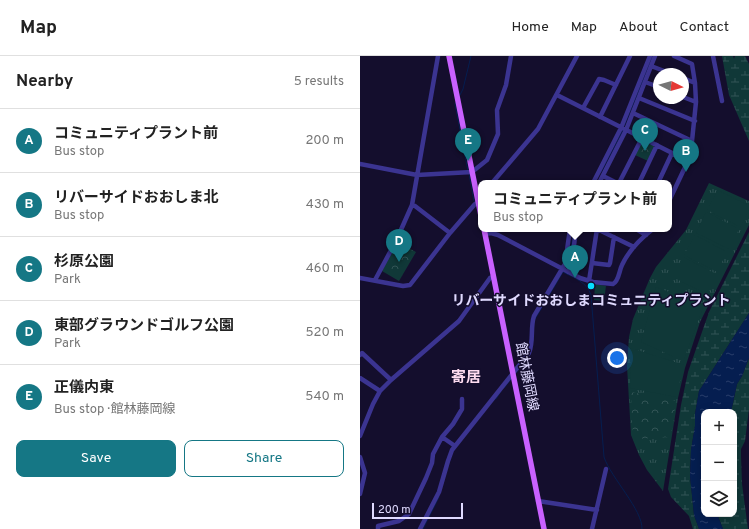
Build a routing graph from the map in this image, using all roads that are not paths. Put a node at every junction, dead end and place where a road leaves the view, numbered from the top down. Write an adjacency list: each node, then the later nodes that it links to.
1 (438, 56): 35 (street)
2 (448, 56): 34 (main road)
3 (512, 56): 34 (street)
4 (577, 56): 18 (street)
5 (630, 56): 16 (street)
6 (650, 56): 27 (street)
7 (655, 56): 11 (street)
8 (674, 56): 10 (street)
9 (713, 56): 21 (street)
10 (686, 58): 15 (street)
11 (651, 66): 12 (street); 14 (street)
12 (656, 68)
13 (689, 80): 15 (street)
14 (645, 82): 17 (street); 19 (street)
15 (695, 83): 22 (street)
16 (616, 85): 23 (street); 25 (street)
17 (653, 85)
18 (557, 95): 23 (street); 37 (street)
19 (639, 98): 24 (street); 26 (street)
20 (689, 99): 22 (street)
21 (722, 101)
22 (696, 102): 26 (street)
23 (583, 108): 25 (street)
24 (632, 113): 27 (street); 29 (street)
25 (600, 117): 27 (street)
26 (694, 121): 29 (street)
27 (623, 129): 28 (street); 36 (street); 38 (street)
28 (642, 138): 30 (street); 41 (street)
29 (692, 141): 32 (street)
30 (657, 145): 31 (street); 42 (street)
31 (672, 153): 32 (street); 43 (street)
32 (688, 161): 45 (street)
33 (360, 164): 35 (street)
34 (472, 172): 35 (street); 44 (main road)
35 (416, 175): 47 (street)
36 (603, 176): 39 (street); 40 (street)
37 (495, 180)
38 (595, 180)
39 (601, 180)
40 (612, 180)
41 (620, 180)
42 (640, 180)
43 (659, 180)
44 (478, 194)
45 (672, 195)
46 (478, 200): 56 (street)
47 (412, 205): 56 (street); 65 (street)
48 (484, 232): 63 (main road, 館林藤岡線)
49 (488, 232): 61 (street)
50 (570, 232): 61 (street)
51 (576, 232): 62 (street)
52 (597, 232): 60 (street)
53 (603, 232): 58 (street)
54 (641, 232): 57 (street)
55 (650, 232): 57 (street)
56 (450, 233): 65 (street)
57 (646, 235): 59 (street)
58 (614, 237): 59 (street); 60 (street)
59 (634, 247): 66 (street)
60 (592, 263): 66 (street)
61 (562, 269): 62 (street); 68 (street)
62 (568, 272): 66 (street)
63 (493, 277): 68 (main road, 館林藤岡線); 70 (street)
64 (360, 278): 65 (street)
65 (375, 280)
66 (589, 281)
67 (360, 355): 70 (street)
68 (513, 373): 75 (street); 79 (main road, 館林藤岡線)
69 (360, 378): 71 (street)
70 (390, 380): 71 (street)
71 (380, 392): 73 (street)
72 (462, 399): 74 (street)
73 (360, 436)
74 (442, 437): 75 (street); 82 (street)
75 (455, 446): 83 (street)
76 (360, 457): 78 (street)
77 (606, 469): 80 (street)
78 (360, 494)
79 (538, 501): 80 (street); 81 (main road, 館林藤岡線)
80 (597, 510): 84 (street)
81 (543, 527)
82 (378, 529)
83 (420, 529)
84 (592, 529)

